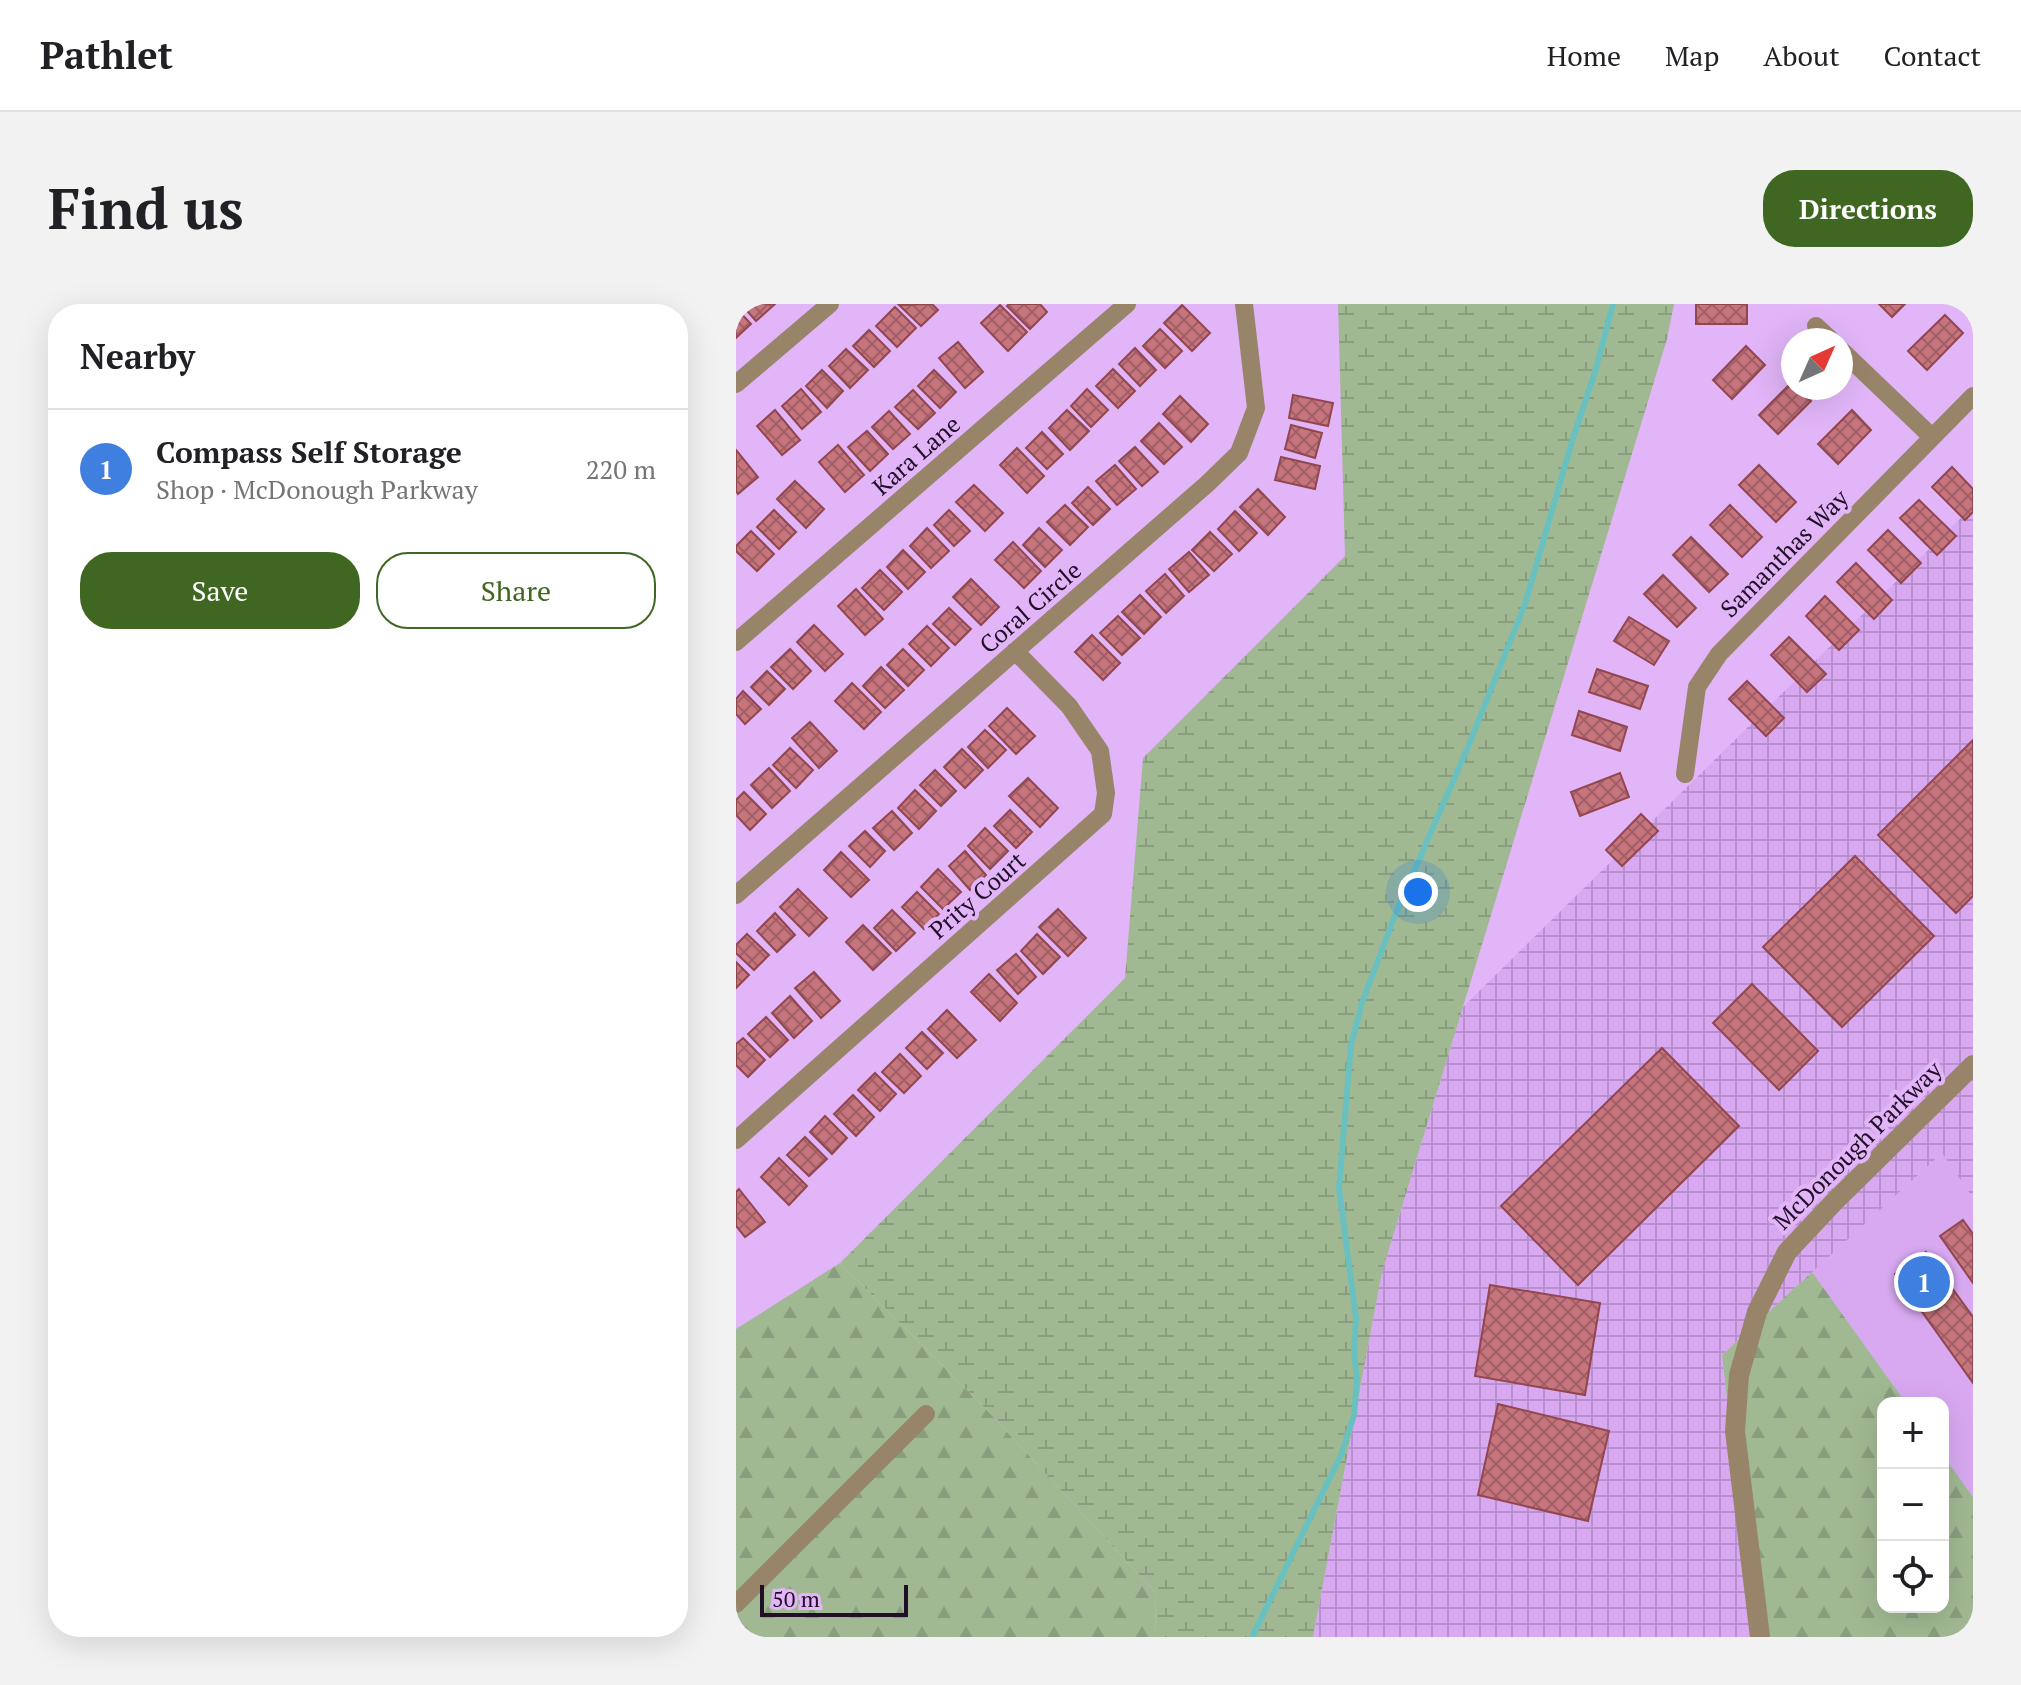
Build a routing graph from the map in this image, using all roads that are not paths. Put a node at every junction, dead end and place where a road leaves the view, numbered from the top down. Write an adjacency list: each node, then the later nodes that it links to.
1 (830, 304): 5 (street)
2 (1127, 304): 8 (street, Kara Lane)
3 (1244, 304): 9 (street, Coral Circle)
4 (1853, 361): 7 (street)
5 (736, 384)
6 (1973, 396): 7 (street, Samanthas Way)
7 (1932, 437): 10 (street, Samanthas Way)
8 (736, 642)
9 (1015, 651): 11 (street, Coral Circle); 13 (street, Prity Court)
10 (1685, 774)
11 (736, 895)
12 (1973, 1065): 16 (street, McDonough Parkway)
13 (736, 1140)
14 (926, 1414): 15 (street)
15 (736, 1604)
16 (1760, 1637)

